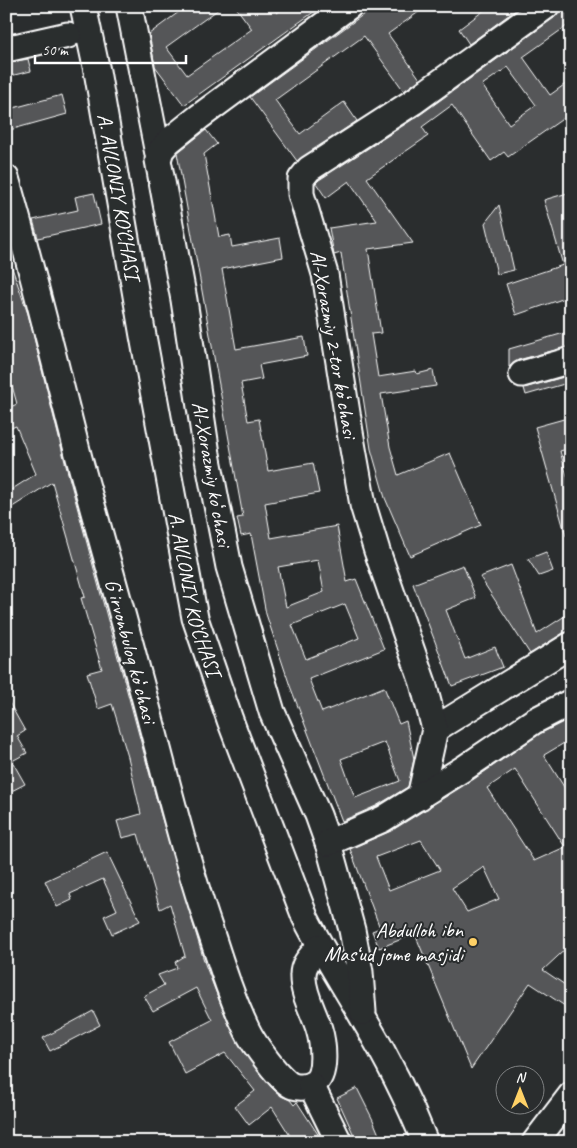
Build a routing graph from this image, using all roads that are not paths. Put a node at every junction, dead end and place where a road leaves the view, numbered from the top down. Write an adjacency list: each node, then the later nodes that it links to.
1 (83, 6): 16 (street, A. AVLONIY KO‘CHASI)
2 (129, 6): 7 (street, Al-Xorazmiy koʻchasi)
3 (349, 6): 7 (street)
4 (546, 6): 13 (street, Al-Xorazmiy 2-tor koʻchasi)
5 (68, 35): 6 (street)
6 (6, 49)
7 (158, 154): 15 (street, Al-Xorazmiy koʻchasi)
8 (6, 178): 18 (street, Gʻirvonbuloq koʻchasi)
9 (571, 360): 10 (street)
10 (522, 374)
11 (571, 645): 13 (street)
12 (571, 702): 14 (street)
13 (435, 729): 14 (street, Al-Xorazmiy 2-tor koʻchasi)
14 (420, 797): 15 (street)
15 (328, 843): 17 (street, Al-Xorazmiy koʻchasi)
16 (319, 947): 17 (street, A. AVLONIY KO‘CHASI); 18 (street)
17 (363, 1017): 21 (street, A. AVLONIY KO‘CHASI)
18 (311, 1085): 20 (street)
19 (571, 1095): 22 (street)
20 (339, 1142)
21 (425, 1142)
22 (535, 1142)

